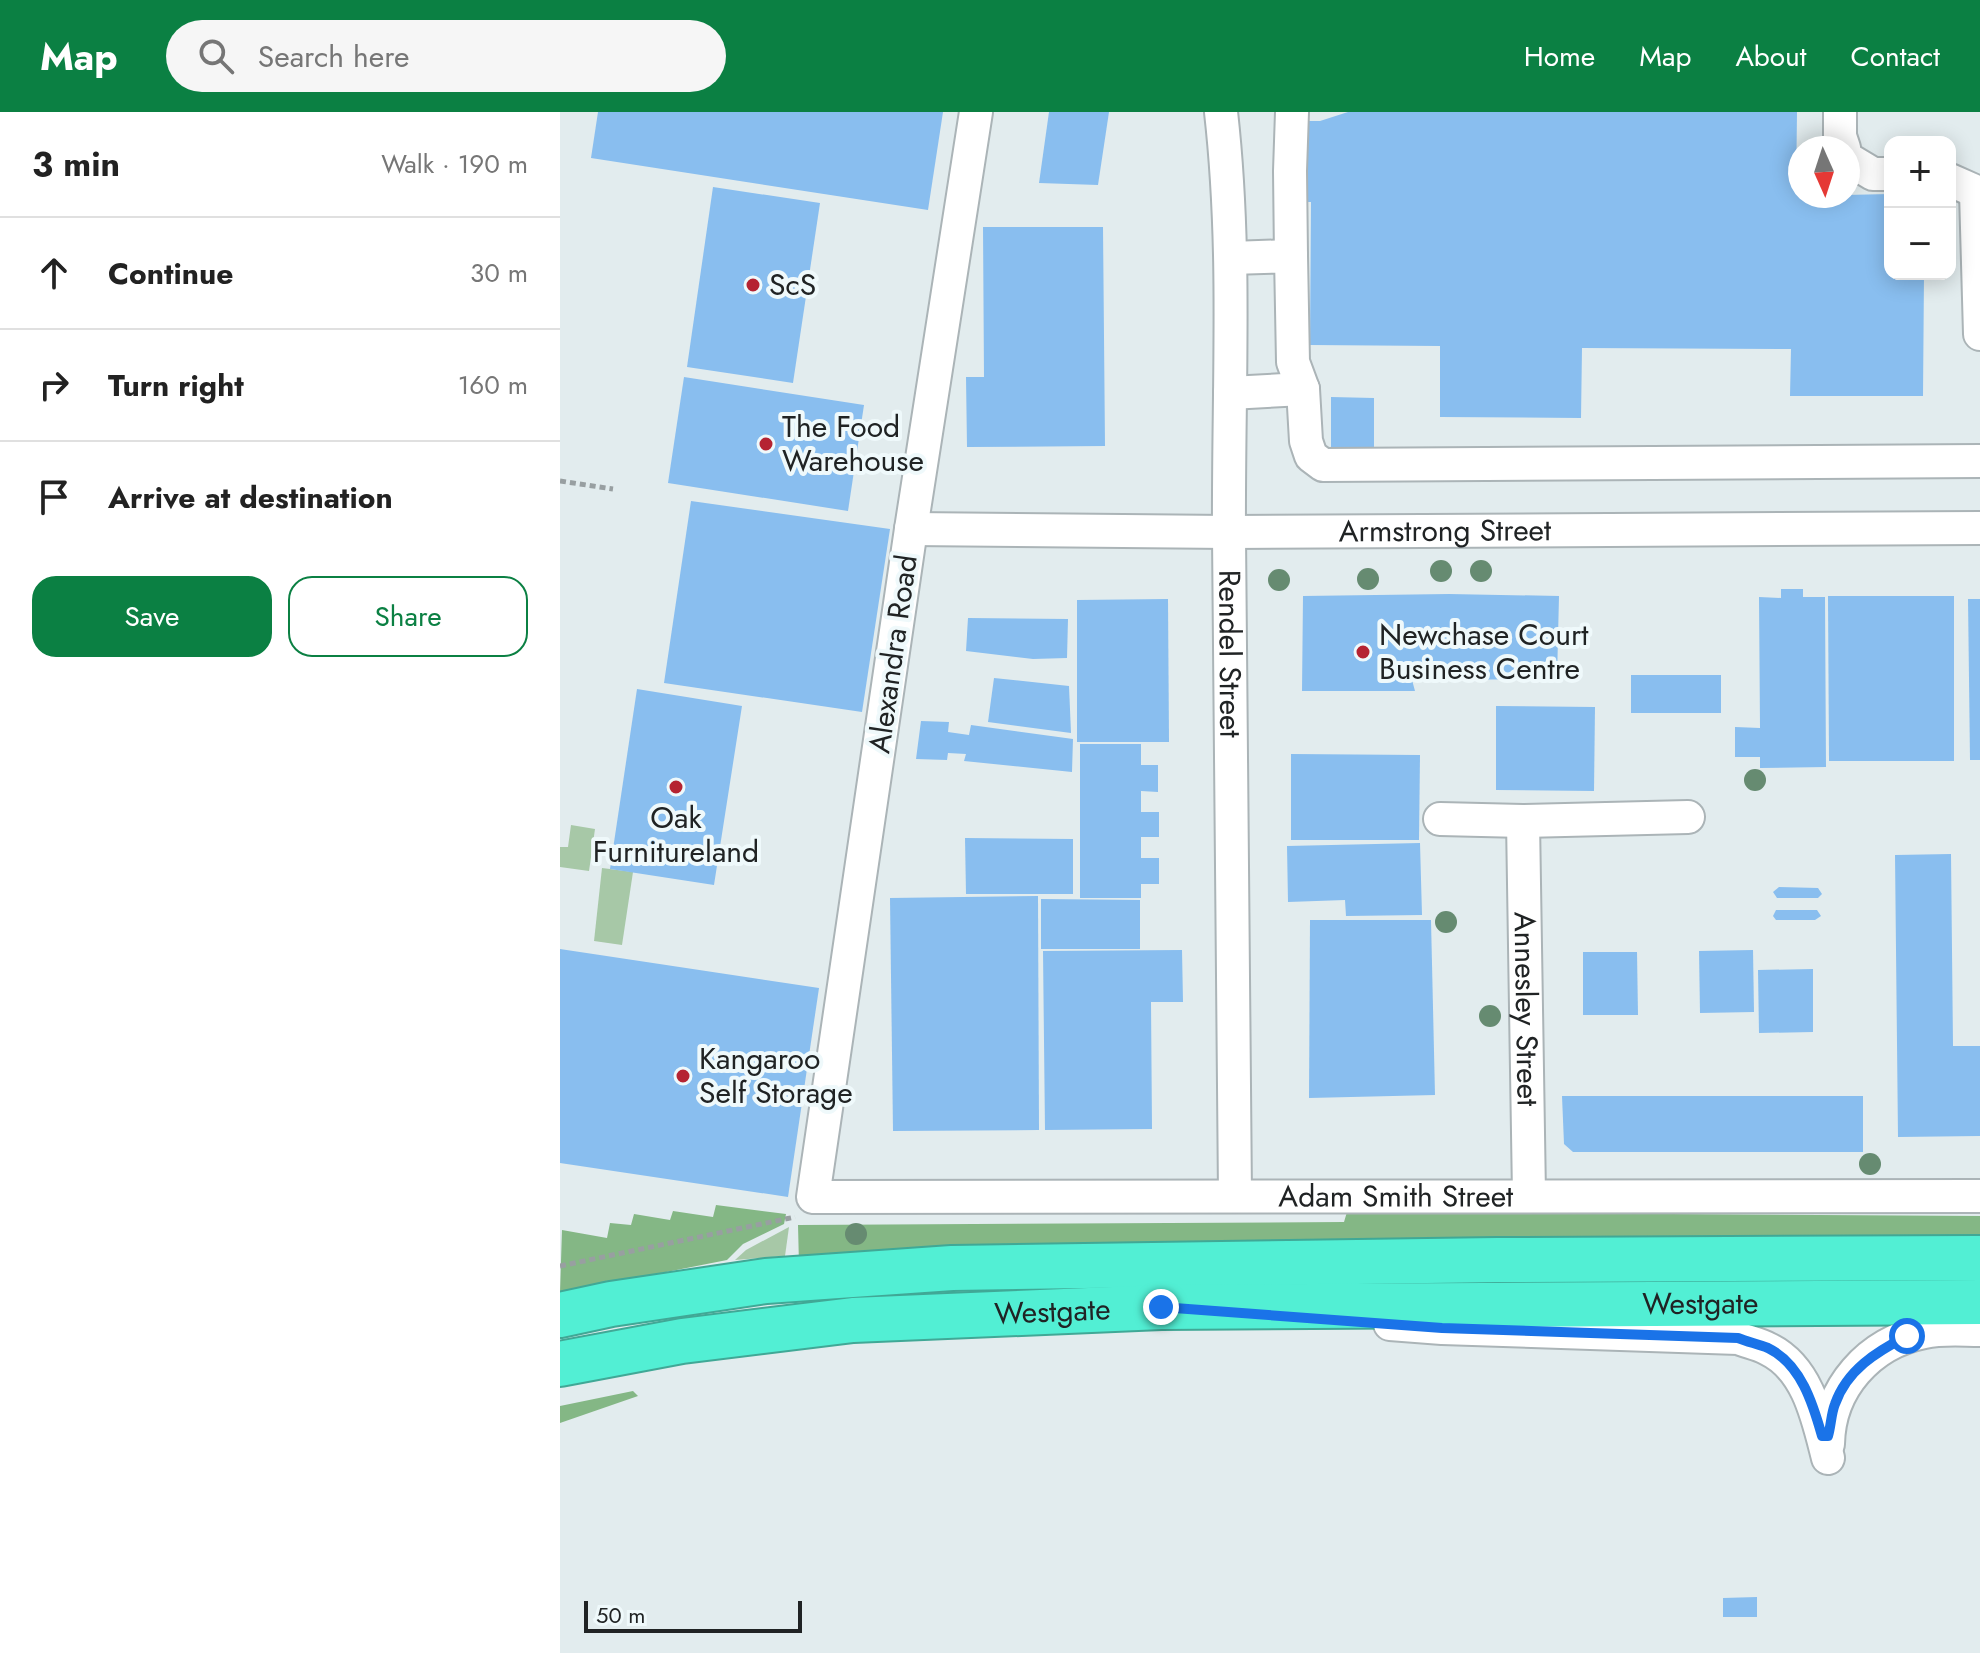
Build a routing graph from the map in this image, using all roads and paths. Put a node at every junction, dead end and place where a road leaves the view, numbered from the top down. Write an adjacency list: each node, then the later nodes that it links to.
1 (976, 112): 18 (street, Alexandra Road)
2 (1221, 112): 10 (street, Rendel Street)
3 (1292, 112): 9 (street)
4 (1840, 112): 5 (street)
5 (1840, 136)
6 (1860, 166): 7 (street)
7 (1884, 174)
8 (1969, 188): 11 (street)
9 (1291, 256): 10 (street); 12 (street)
10 (1231, 258): 13 (street, Rendel Street)
11 (1980, 334)
12 (1303, 389): 13 (street); 14 (street)
13 (1230, 393): 19 (street, Rendel Street)
14 (1980, 461)
15 (560, 481): 16 (path)
16 (613, 489)
17 (1980, 528): 19 (street, Armstrong Street)
18 (911, 529): 19 (street, Armstrong Street); 26 (street, Alexandra Road)
19 (1229, 532): 24 (street, Rendel Street)
20 (1688, 817): 22 (street)
21 (1440, 819): 22 (street)
22 (1523, 821): 23 (street, Annesley Street)
23 (1529, 1195): 24 (street, Adam Smith Street); 25 (street, Adam Smith Street)
24 (1235, 1196): 26 (street, Adam Smith Street)
25 (1980, 1196)
26 (813, 1197): 28 (path)
27 (1980, 1258): 31 (highway, Westgate)
28 (560, 1266)
29 (1980, 1302): 30 (highway, Westgate)
30 (1161, 1307): 32 (street); 33 (highway, Westgate)
31 (560, 1315)
32 (1980, 1330)
33 (560, 1364)

